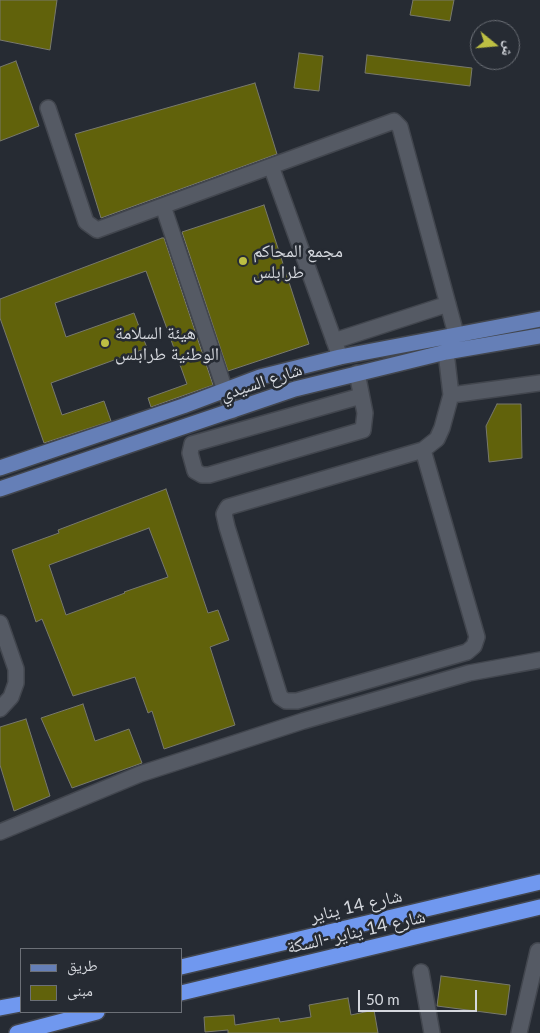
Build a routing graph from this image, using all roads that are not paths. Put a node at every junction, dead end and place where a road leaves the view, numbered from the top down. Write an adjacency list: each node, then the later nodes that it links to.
1 (48, 108): 3 (lane)
2 (271, 166): 3 (lane); 4 (lane); 8 (lane)
3 (163, 206): 13 (lane)
4 (448, 304): 6 (lane); 8 (lane)
5 (540, 319): 6 (main road, شارع السيدي)
6 (456, 334): 9 (lane); 10 (main road, شارع السيدي)
7 (540, 336): 9 (main road, شارع السيدي)
8 (334, 341): 10 (lane)
9 (446, 352): 11 (main road, شارع السيدي); 14 (lane)
10 (340, 357): 13 (main road, شارع السيدي)
11 (356, 373): 15 (lane); 16 (main road, شارع السيدي)
12 (540, 383): 14 (lane)
13 (224, 390): 16 (lane); 17 (main road, شارع السيدي)
14 (451, 394): 19 (lane)
15 (361, 396): 15 (lane)
16 (232, 411): 18 (main road, شارع السيدي)
17 (128, 424): 18 (main road); 20 (main road, شارع السيدي)
18 (138, 444): 21 (main road, شارع السيدي)
19 (423, 450): 19 (lane)
20 (0, 468)
21 (0, 489)
22 (0, 623): 24 (lane)
23 (540, 660): 25 (lane)
24 (0, 709)
25 (0, 832)
26 (540, 882): 29 (highway, شارع 14 يناير)
27 (540, 907): 31 (highway, شارع 14 يناير -السكة)
28 (538, 951): 37 (lane)
29 (182, 967)
30 (421, 972): 36 (lane)
31 (182, 993)
32 (20, 1004): 33 (highway)
33 (0, 1008)
34 (93, 1013): 35 (highway)
35 (22, 1033)
36 (432, 1033)
37 (519, 1033)

